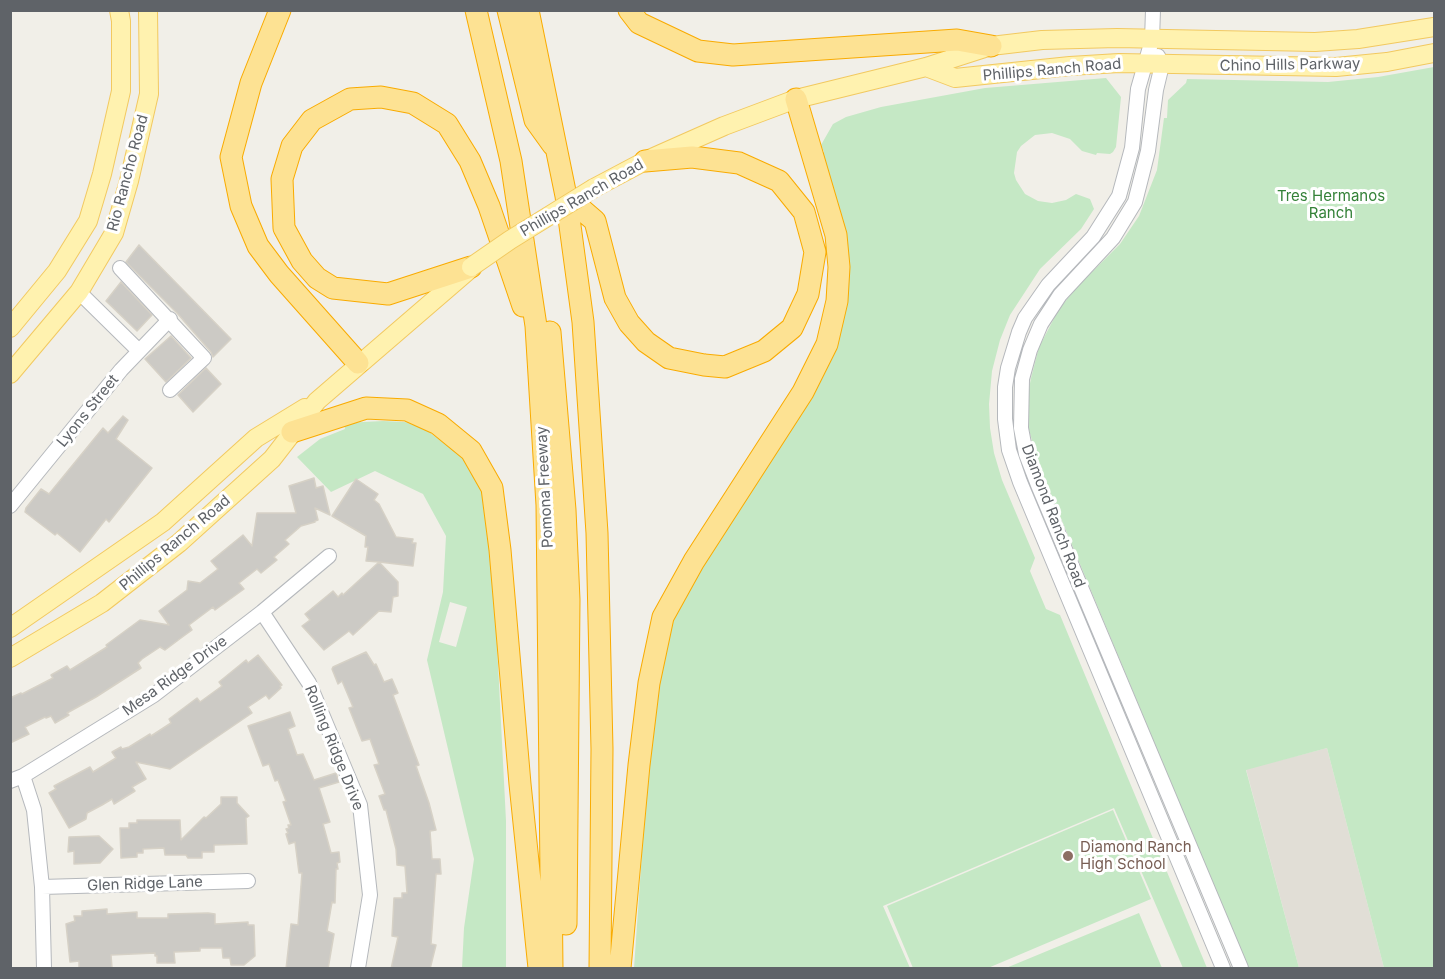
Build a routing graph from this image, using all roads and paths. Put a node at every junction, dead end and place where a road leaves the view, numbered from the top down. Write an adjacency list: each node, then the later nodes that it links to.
1 (119, 10): 22 (main road, Rio Rancho Road)
2 (148, 10): 23 (main road, Rio Rancho Road)
3 (280, 10): 28 (highway)
4 (476, 10): 19 (highway, Pomona Freeway)
5 (508, 10): 16 (highway)
6 (528, 10): 16 (highway)
7 (629, 10): 11 (highway)
8 (1152, 10): 10 (street, Diamond Ranch Road)
9 (1434, 27): 10 (main road, Chino Hills Parkway)
10 (1152, 40): 11 (main road, Phillips Ranch Road); 13 (street, Diamond Ranch Road)
11 (991, 46): 14 (main road, Phillips Ranch Road)
12 (1434, 53): 13 (main road, Chino Hills Parkway)
13 (1153, 65): 14 (main road, Phillips Ranch Road); 50 (street, Diamond Ranch Road); 51 (street, Diamond Ranch Road)
14 (926, 67): 15 (main road, Phillips Ranch Road)
15 (796, 99): 17 (main road, Phillips Ranch Road); 49 (highway)
16 (557, 150): 18 (highway)
17 (645, 161): 18 (highway); 20 (main road, Phillips Ranch Road, bridge)
18 (566, 196): 41 (highway)
19 (517, 199): 26 (highway, Pomona Freeway); 46 (highway)
20 (471, 267): 26 (highway); 28 (main road, Phillips Ranch Road)
21 (120, 268): 24 (street)
22 (57, 271): 23 (main road); 25 (main road, Rio Rancho Road)
23 (78, 292): 27 (street); 29 (main road, Rio Rancho Road)
24 (170, 319): 27 (street, Lyons Street); 30 (street)
25 (10, 328)
26 (537, 348): 45 (highway, Pomona Freeway)
27 (139, 351): 33 (street, Lyons Street)
28 (358, 363): 31 (main road, Phillips Ranch Road)
29 (10, 374)
30 (170, 390)
31 (317, 401): 32 (main road, Phillips Ranch Road); 36 (main road, Phillips Ranch Road)
32 (292, 432): 37 (main road, Phillips Ranch Road); 44 (highway)
33 (10, 506)
34 (329, 556): 35 (street, Mesa Ridge Drive)
35 (262, 612): 38 (street, Mesa Ridge Drive); 43 (street, Rolling Ridge Drive)
36 (10, 628)
37 (10, 658)
38 (17, 778): 40 (street)
39 (248, 881): 40 (street, Glen Ridge Lane)
40 (42, 887): 42 (street)
41 (600, 887): 47 (highway); 48 (highway)
42 (44, 969)
43 (358, 969)
44 (539, 969)
45 (552, 969)
46 (566, 969)
47 (585, 969)
48 (600, 969)
49 (620, 969)
50 (1223, 969)
51 (1241, 969)

